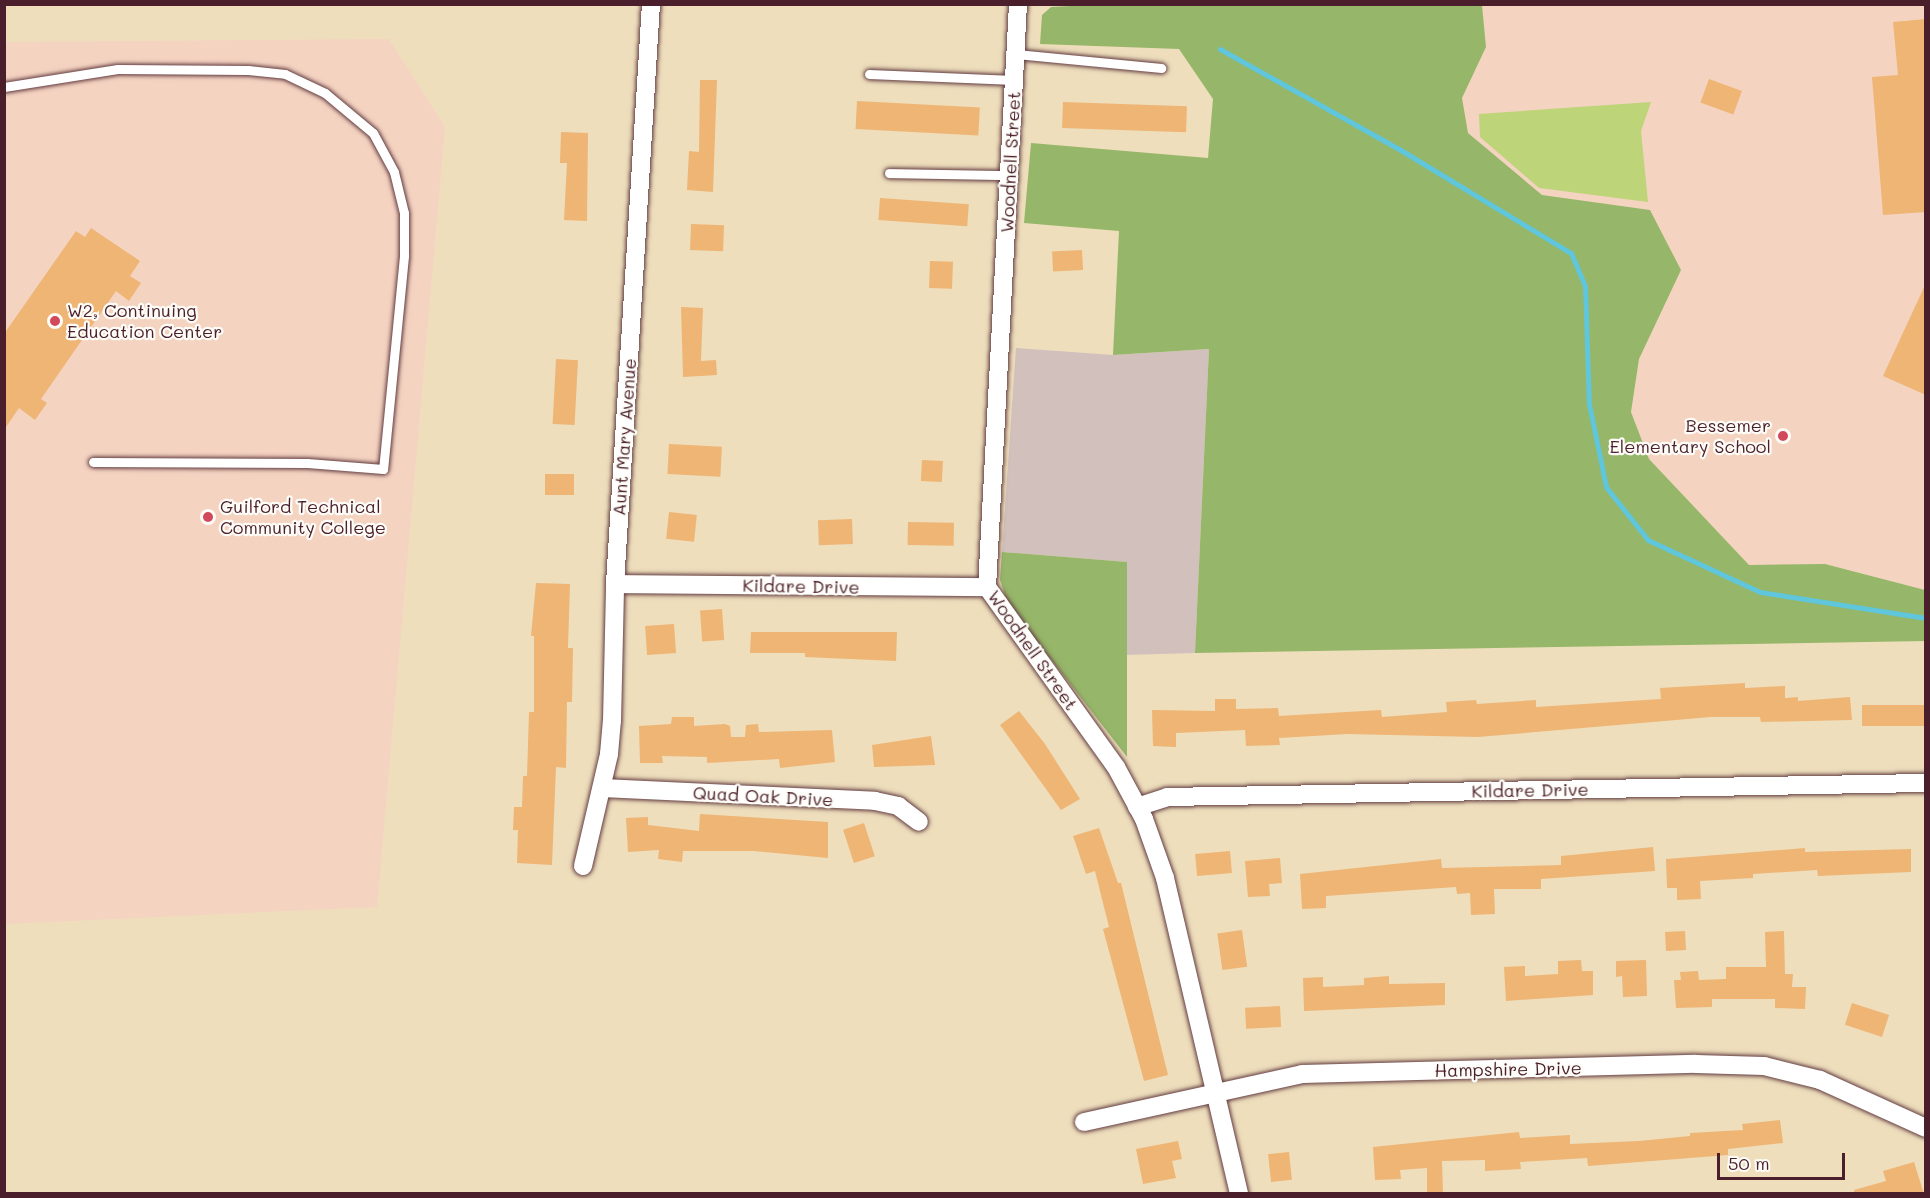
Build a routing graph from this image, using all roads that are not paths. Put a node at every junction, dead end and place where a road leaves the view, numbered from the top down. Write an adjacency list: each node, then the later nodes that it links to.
1 (651, 4): 11 (street, Aunt Mary Avenue)
2 (1018, 4): 3 (street, Woodnell Street)
3 (1016, 54): 4 (lane); 6 (street, Woodnell Street)
4 (1161, 68)
5 (870, 74): 6 (lane)
6 (1014, 80): 9 (street, Woodnell Street)
7 (4, 87): 10 (lane)
8 (889, 173): 9 (lane)
9 (1009, 175): 12 (street, Woodnell Street)
10 (93, 462)
11 (615, 584): 12 (street, Kildare Drive); 14 (street, Aunt Mary Avenue)
12 (987, 588): 15 (street, Woodnell Street)
13 (1926, 783): 15 (street, Kildare Drive)
14 (602, 788): 16 (street, Quad Oak Drive); 17 (street, Aunt Mary Avenue)
15 (1137, 807): 18 (street, Woodnell Street)
16 (919, 822)
17 (583, 866)
18 (1215, 1091): 19 (street, Hampshire Drive); 20 (street, Hampshire Drive); 21 (street, Woodnell Street)
19 (1084, 1122)
20 (1926, 1128)
21 (1239, 1194)

